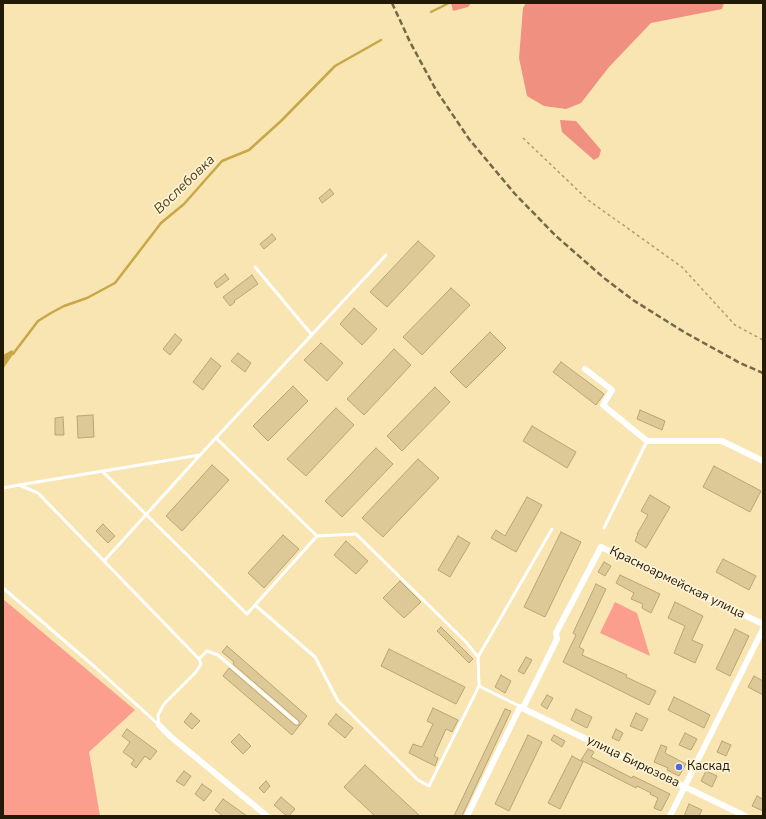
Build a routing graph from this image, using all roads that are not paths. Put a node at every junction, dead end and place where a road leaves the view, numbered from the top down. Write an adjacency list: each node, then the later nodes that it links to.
1 (386, 255): 3 (lane)
2 (255, 266): 3 (lane)
3 (312, 335): 5 (lane)
4 (585, 369): 6 (street)
5 (216, 438): 7 (lane); 15 (lane)
6 (647, 441): 8 (street); 13 (lane)
7 (200, 455): 9 (lane); 12 (lane)
8 (763, 461)
9 (102, 471): 10 (lane); 12 (lane)
10 (19, 485): 11 (lane); 16 (lane)
11 (3, 488)
12 (146, 515): 16 (lane); 18 (lane)
13 (604, 528)
14 (552, 529): 21 (lane)
15 (317, 536): 18 (lane); 21 (lane)
16 (105, 560): 22 (lane)
17 (3, 588): 26 (lane)
18 (255, 605): 23 (lane)
19 (763, 624): 24 (street, Красноармейская улица)
20 (763, 629): 27 (street)
21 (478, 657): 23 (lane)
22 (199, 659): 25 (lane); 26 (lane)
23 (479, 686): 24 (lane)
24 (522, 708): 27 (street, улица Бирюзова); 29 (street)
25 (297, 723)
26 (159, 725): 28 (street)
27 (684, 787): 30 (street); 31 (street, улица Бирюзова)
28 (267, 816)
29 (467, 816)
30 (670, 816)
31 (745, 816)

